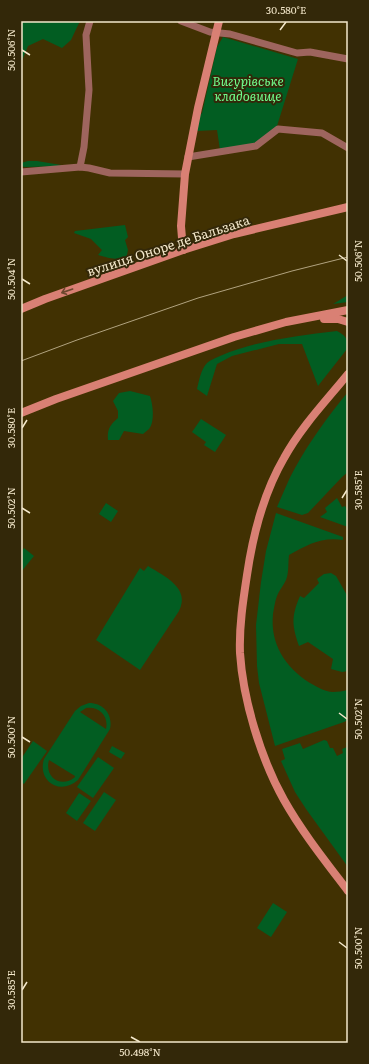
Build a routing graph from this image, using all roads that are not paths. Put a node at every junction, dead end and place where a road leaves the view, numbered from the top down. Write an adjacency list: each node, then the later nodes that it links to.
1 (90, 21): 8 (street)
2 (181, 21): 4 (street)
3 (219, 21): 4 (street)
4 (216, 33): 5 (street); 7 (street)
5 (348, 59)
6 (348, 148): 7 (street)
7 (188, 158): 10 (street)
8 (80, 167): 9 (street); 10 (street)
9 (21, 172)
10 (185, 174): 12 (street)
11 (348, 207): 12 (street, вулиця Оноре де Бальзака)
12 (183, 250): 13 (street, вулиця Оноре де Бальзака, one-way to 13)
13 (21, 309)
14 (348, 310): 15 (street)
15 (307, 319): 16 (street); 18 (street)
16 (348, 322)
17 (348, 374): 19 (street)
18 (21, 413)
19 (348, 892)

